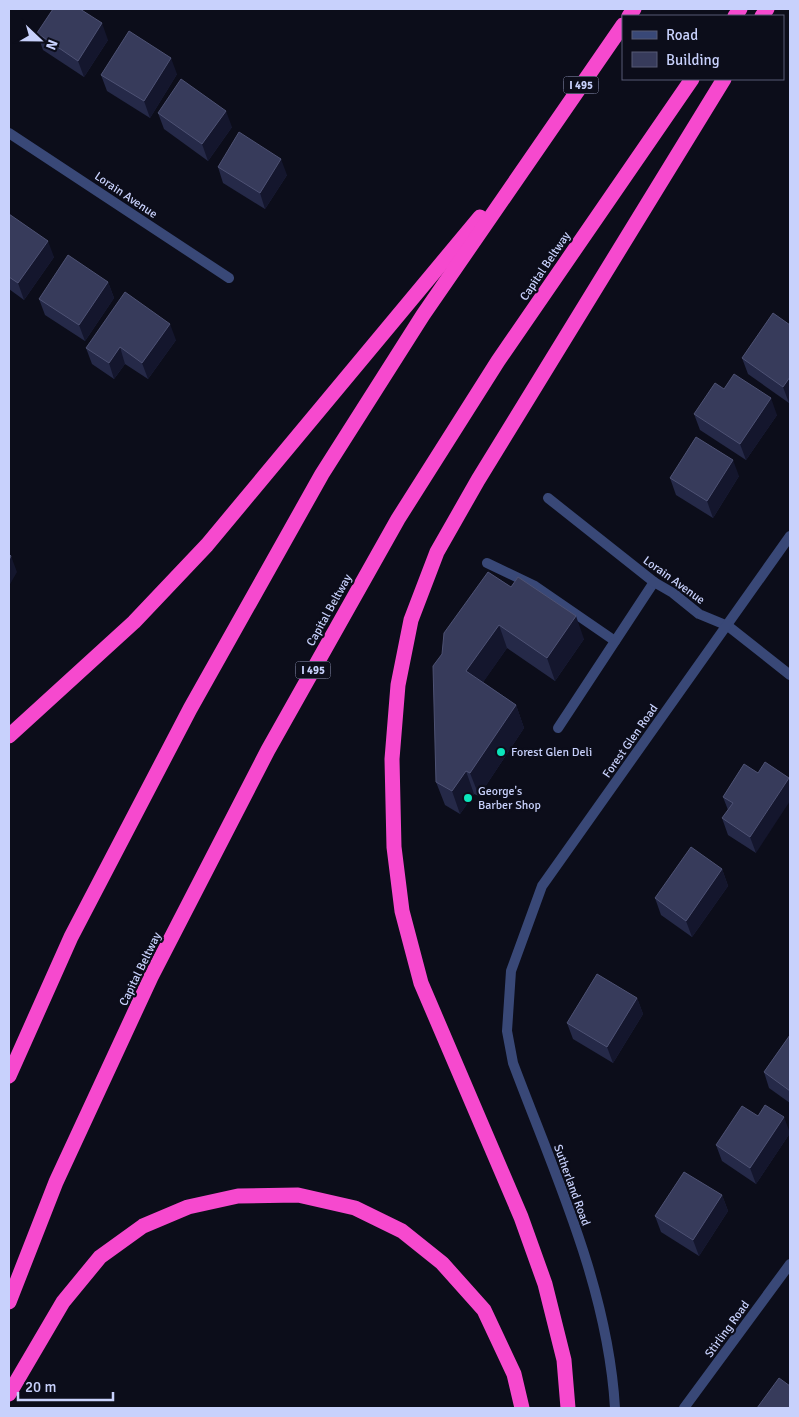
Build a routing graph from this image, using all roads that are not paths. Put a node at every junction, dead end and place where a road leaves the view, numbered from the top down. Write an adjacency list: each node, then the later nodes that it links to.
1 (622, 26): 5 (highway, I 495)
2 (691, 80): 19 (highway, Capital Beltway / I 495)
3 (723, 80): 22 (highway)
4 (9, 133): 6 (street, Lorain Avenue)
5 (540, 145): 15 (highway); 17 (highway, I 495)
6 (229, 278)
7 (548, 498): 10 (street, Lorain Avenue)
8 (790, 536): 11 (street, Forest Glen Road)
9 (487, 563): 12 (street)
10 (654, 582): 11 (street, Lorain Avenue); 12 (street)
11 (728, 626): 13 (street, Lorain Avenue); 16 (street, Forest Glen Road)
12 (615, 641): 14 (street)
13 (790, 675)
14 (558, 728)
15 (9, 736)
16 (511, 971): 23 (street, Sutherland Road)
17 (9, 1076)
18 (790, 1264): 24 (street, Stirling Road)
19 (9, 1302)
20 (9, 1394): 21 (highway)
21 (522, 1408)
22 (568, 1408)
23 (616, 1408)
24 (684, 1408)

